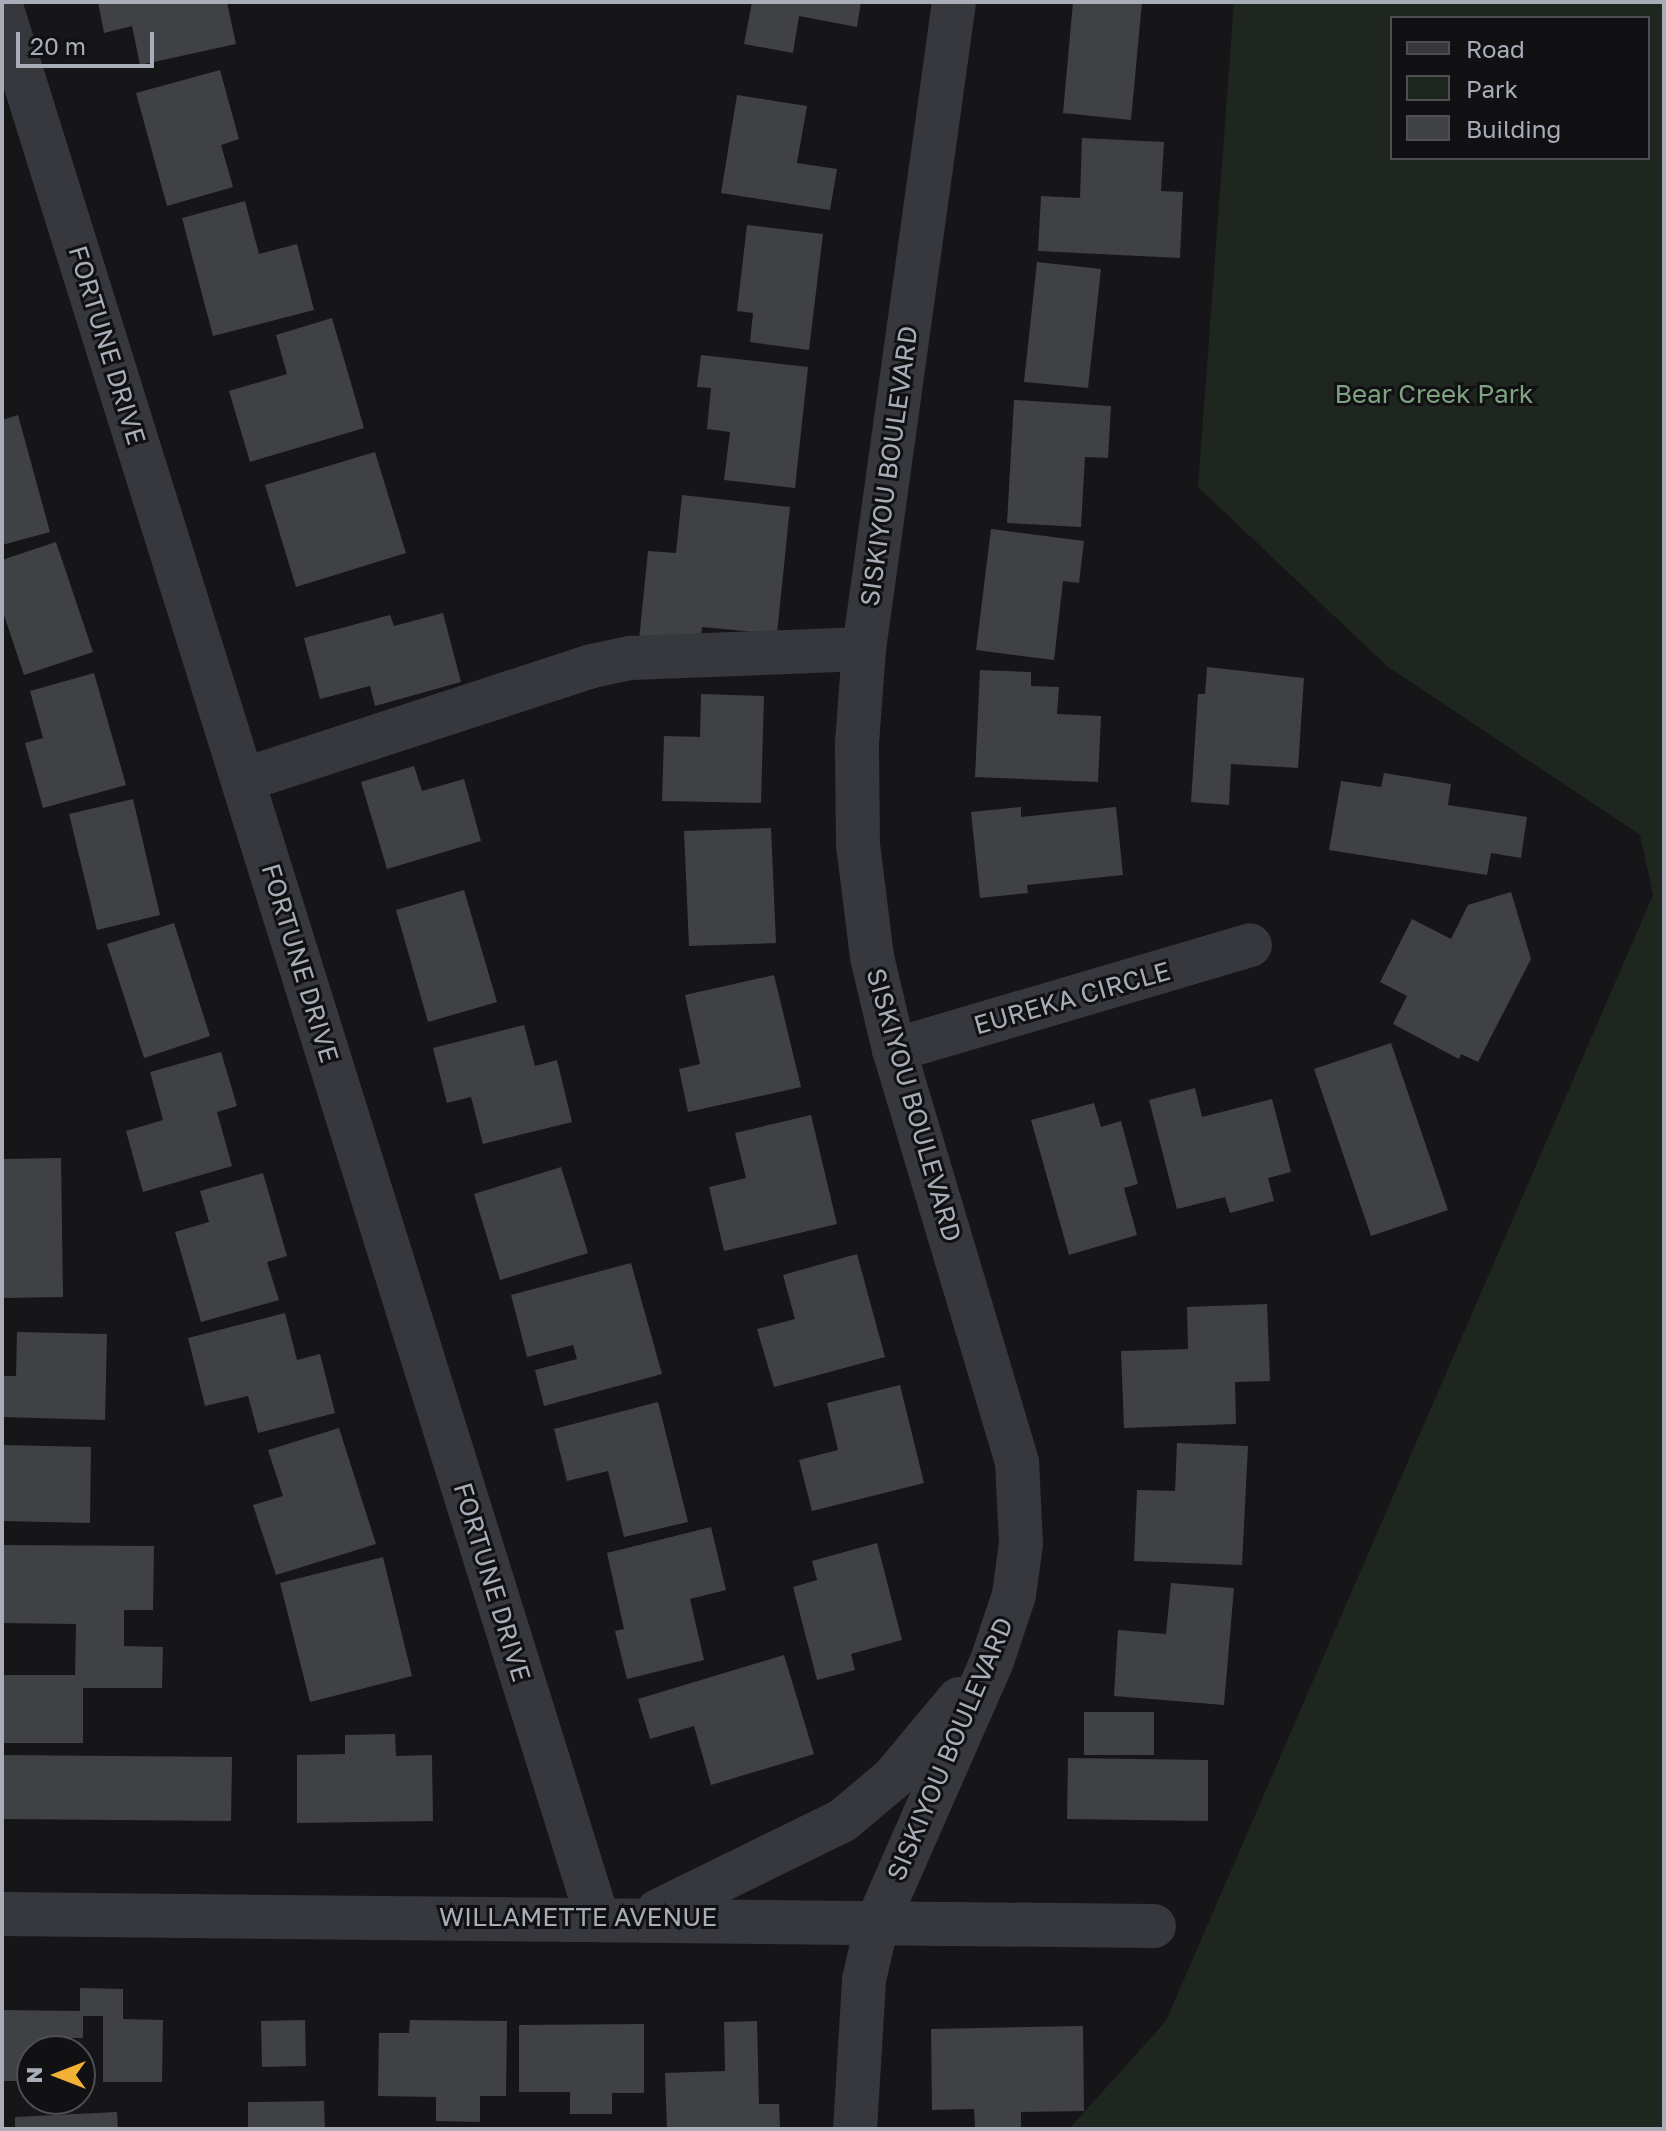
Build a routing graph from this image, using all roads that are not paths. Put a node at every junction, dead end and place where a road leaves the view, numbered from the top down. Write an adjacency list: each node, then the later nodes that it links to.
1 (954, 2): 3 (street, SISKIYOU BOULEVARD)
2 (2, 9): 4 (street, FORTUNE DRIVE)
3 (864, 649): 4 (street); 6 (street, SISKIYOU BOULEVARD)
4 (243, 780): 9 (street, FORTUNE DRIVE)
5 (1250, 945): 6 (street, EUREKA CIRCLE)
6 (894, 1050): 7 (street, SISKIYOU BOULEVARD)
7 (992, 1661): 10 (street); 11 (street, SISKIYOU BOULEVARD)
8 (2, 1914): 9 (street, WILLAMETTE AVENUE)
9 (597, 1917): 10 (street, WILLAMETTE AVENUE)
10 (645, 1917): 11 (street, WILLAMETTE AVENUE)
11 (877, 1923): 12 (street, WILLAMETTE AVENUE); 13 (street, SISKIYOU BOULEVARD)
12 (1154, 1926)
13 (855, 2129)

